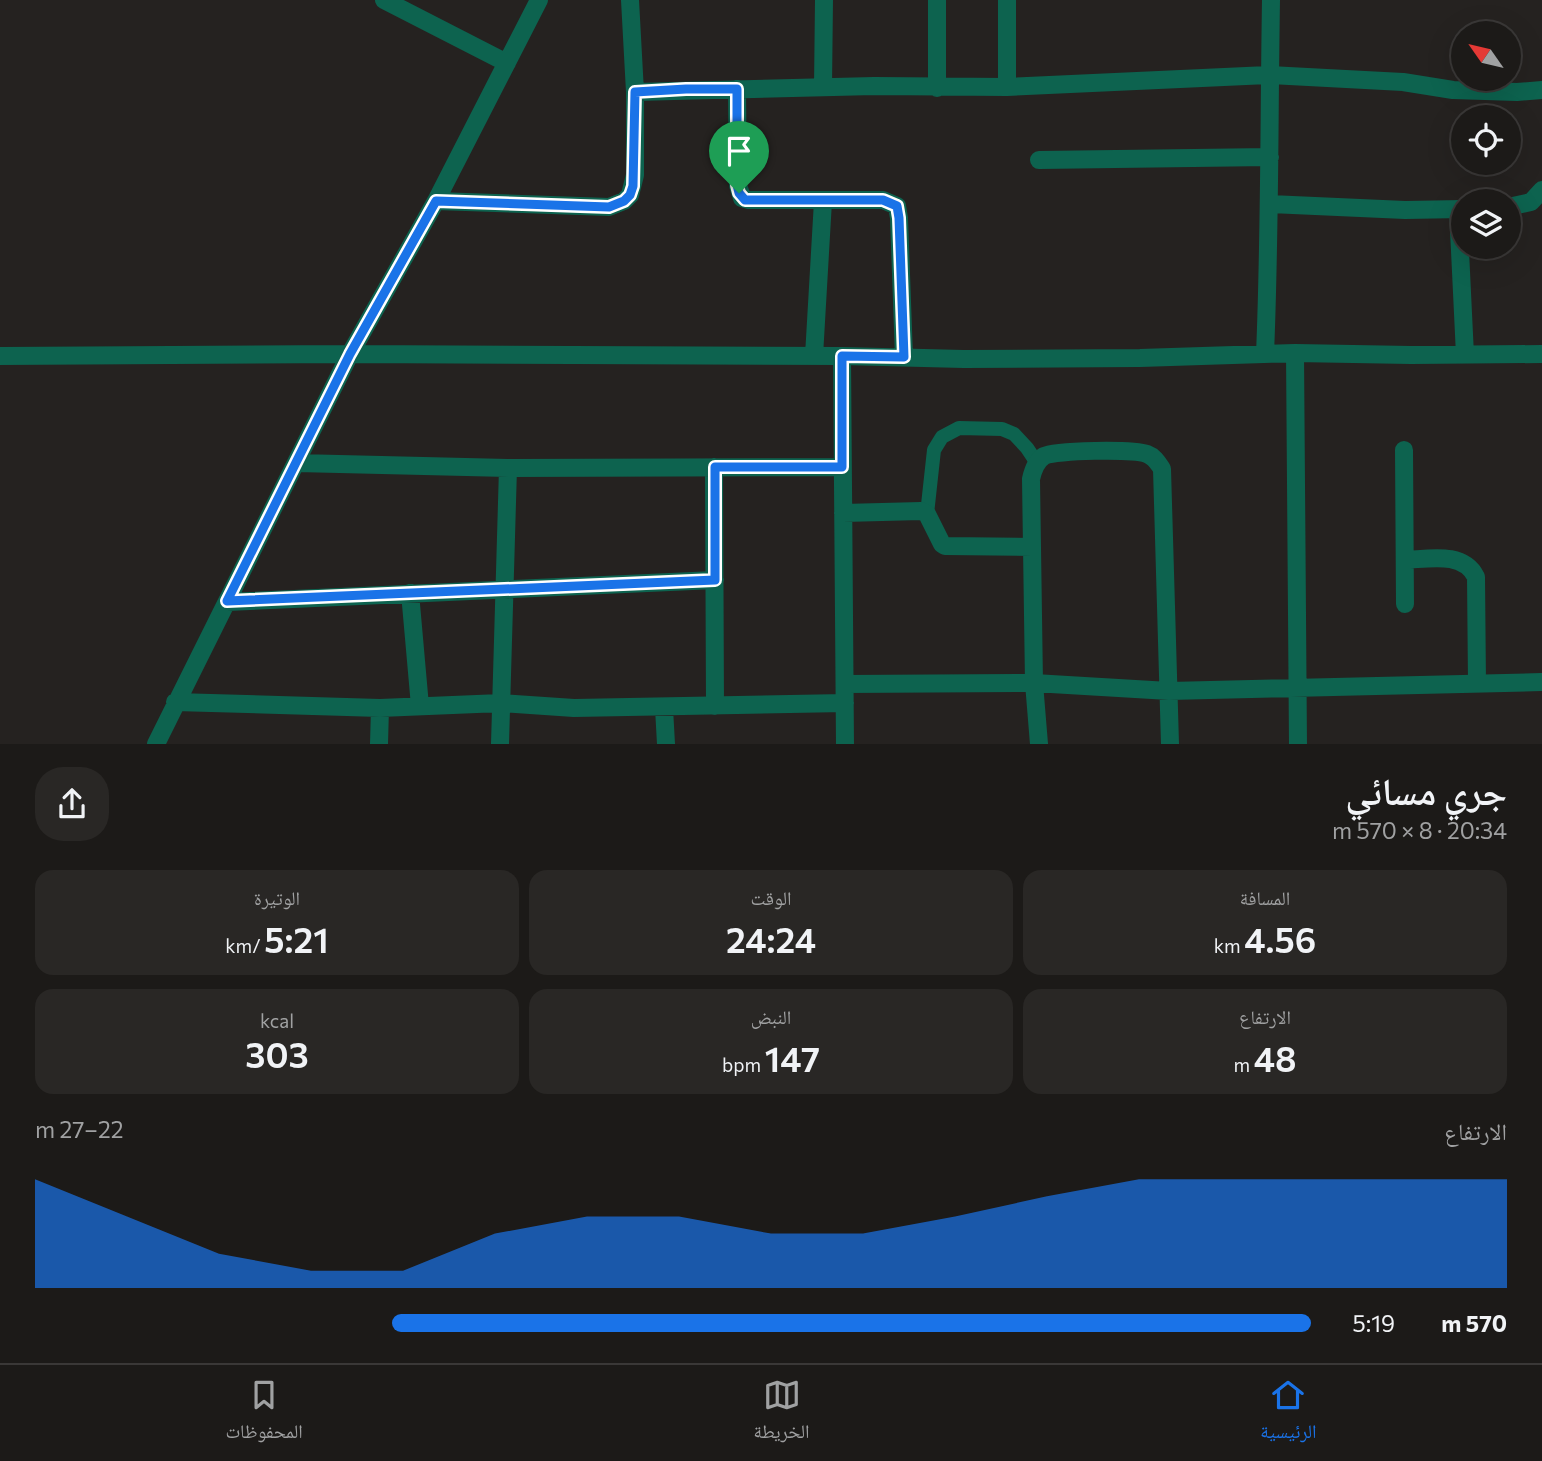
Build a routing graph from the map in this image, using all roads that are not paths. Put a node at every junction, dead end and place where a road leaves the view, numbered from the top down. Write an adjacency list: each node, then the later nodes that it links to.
1 (384, 0): 8 (street)
2 (539, 0): 8 (street)
3 (630, 0): 15 (street)
4 (824, 0): 10 (street)
5 (937, 0): 12 (street)
6 (1007, 0): 11 (street)
7 (1271, 0): 9 (street)
8 (507, 63): 19 (street)
9 (1268, 75): 11 (street); 14 (street); 16 (street)
10 (823, 87): 12 (street); 13 (street)
11 (1007, 87): 12 (street)
12 (937, 88)
13 (737, 89): 15 (street); 20 (street)
14 (1542, 90)
15 (635, 92): 19 (street)
16 (1269, 157): 17 (street); 21 (street)
17 (1039, 160)
18 (1542, 190): 22 (street)
19 (436, 201): 26 (street)
20 (823, 201): 31 (street); 33 (street)
21 (1270, 204): 23 (street); 27 (street)
22 (1521, 204)
23 (1451, 209)
24 (1462, 259): 29 (street)
25 (1295, 353): 27 (street); 29 (street); 53 (street)
26 (350, 354): 30 (street); 31 (street); 35 (street)
27 (1265, 354): 33 (street)
28 (1542, 354): 29 (street)
29 (1465, 355)
30 (0, 356)
31 (814, 356): 32 (street)
32 (842, 356): 33 (street); 38 (street)
33 (904, 357)
34 (1404, 450): 43 (street)
35 (297, 463): 39 (street); 47 (street)
36 (1037, 463): 41 (lane); 42 (street); 54 (street)
37 (715, 467): 38 (street); 39 (street); 44 (street)
38 (842, 467): 40 (street)
39 (508, 468): 45 (street)
40 (843, 513): 41 (street); 51 (street)
41 (927, 514): 42 (street)
42 (1032, 547): 50 (street)
43 (1405, 560): 48 (street); 52 (street)
44 (715, 580): 45 (street); 59 (street)
45 (505, 588): 46 (street); 56 (street)
46 (410, 593): 47 (street); 58 (street)
47 (227, 601): 55 (street)
48 (1405, 604)
49 (1542, 682): 52 (street)
50 (1034, 683): 51 (street); 54 (street); 67 (street)
51 (845, 684): 57 (street)
52 (1478, 684): 53 (street)
53 (1299, 689): 54 (street); 69 (street)
54 (1170, 691): 68 (street)
55 (175, 702): 60 (street); 62 (street)
56 (501, 703): 58 (street); 61 (street); 64 (street)
57 (845, 703): 59 (street); 66 (street)
58 (420, 706): 60 (street)
59 (715, 706): 61 (street)
60 (380, 708): 63 (street)
61 (664, 708): 65 (street)
62 (156, 744)
63 (379, 744)
64 (500, 744)
65 (666, 744)
66 (845, 744)
67 (1039, 744)
68 (1170, 744)
69 (1298, 744)

